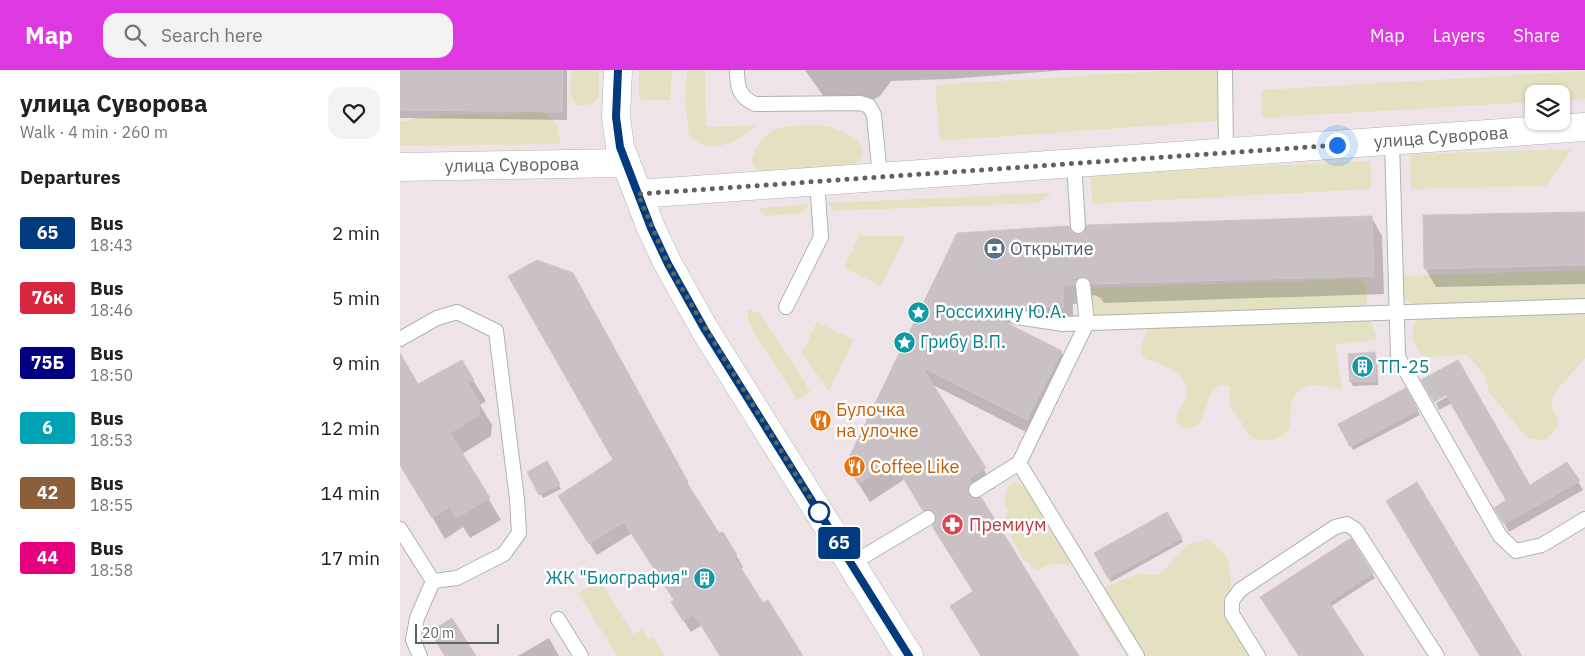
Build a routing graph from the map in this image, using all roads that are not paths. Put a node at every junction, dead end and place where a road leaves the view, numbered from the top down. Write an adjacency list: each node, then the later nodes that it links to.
1 (618, 70): 8 (street)
2 (737, 70): 10 (lane)
3 (1225, 70): 6 (lane)
4 (1585, 127): 5 (street, улица Суворова)
5 (1392, 140): 6 (street, улица Суворова); 17 (lane)
6 (1226, 153): 7 (street, улица Суворова)
7 (1074, 163): 10 (street, улица Суворова); 13 (lane)
8 (625, 164): 9 (street, улица Суворова); 12 (street)
9 (400, 167)
10 (880, 177): 11 (street, улица Суворова)
11 (817, 181): 12 (street, улица Суворова); 16 (lane)
12 (638, 194): 26 (street)
13 (1078, 226)
14 (1083, 285): 19 (lane)
15 (1585, 306): 17 (lane)
16 (786, 307)
17 (1397, 312): 19 (lane); 24 (lane)
18 (1016, 317): 19 (lane)
19 (1087, 323): 21 (lane)
20 (400, 339): 27 (lane)
21 (1019, 463): 22 (lane); 32 (lane)
22 (976, 490)
23 (928, 518): 26 (lane)
24 (1585, 520)
25 (400, 529): 27 (lane)
26 (852, 564): 31 (street)
27 (433, 581): 29 (lane)
28 (558, 619): 30 (lane)
29 (420, 656)
30 (581, 656)
31 (909, 656)
32 (1137, 656)
33 (1258, 656): 34 (lane)
34 (1437, 656)

